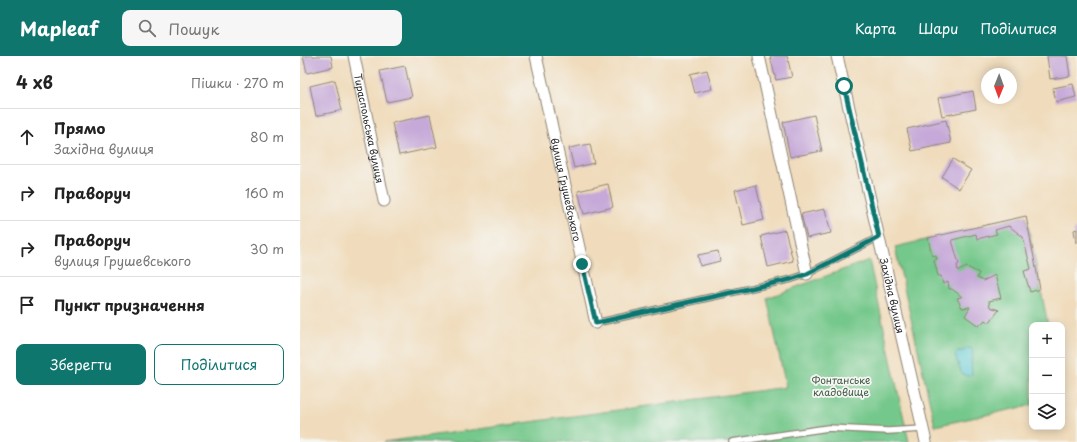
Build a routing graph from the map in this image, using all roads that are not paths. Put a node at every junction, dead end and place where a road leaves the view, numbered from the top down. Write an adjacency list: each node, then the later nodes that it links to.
1 (354, 56): 5 (street, Тираспольська вулиця)
2 (536, 56): 8 (street, вулиця Грушевського)
3 (759, 56): 7 (street)
4 (837, 56): 6 (street, Західна вулиця)
5 (384, 201)
6 (879, 237): 7 (lane); 9 (street, Західна вулиця)
7 (807, 274): 8 (lane)
8 (596, 323)
9 (923, 429): 10 (lane); 11 (street, Західна вулиця)
10 (732, 442)
11 (926, 442)

